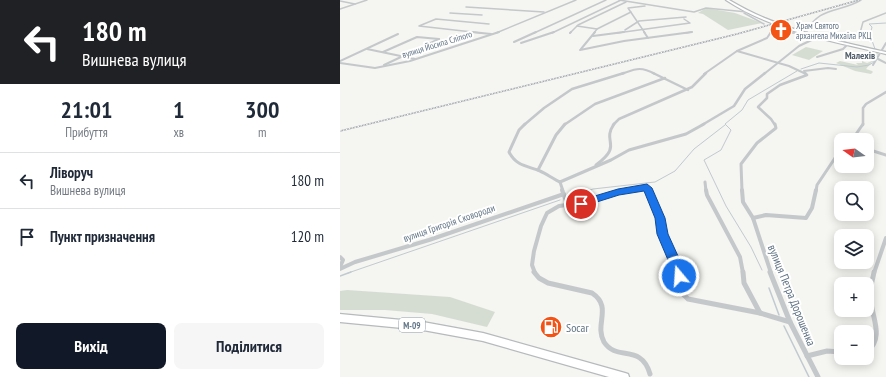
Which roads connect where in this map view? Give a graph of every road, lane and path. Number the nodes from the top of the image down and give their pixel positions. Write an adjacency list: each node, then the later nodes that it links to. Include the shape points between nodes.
1 (367, 0): 9 (street)
2 (576, 0): 13 (street, вулиця Йосипа Сліпого)
3 (606, 0): 34 (street)
4 (620, 0): 8 (street); 36 (street, via 544,36)
5 (727, 0): 16 (highway)
6 (861, 0): 29 (street, via 821,13 807,28)
7 (340, 1): 9 (street)
8 (627, 1): 10 (street); 22 (street)
9 (356, 4): 12 (street)
10 (650, 5): 14 (street, via 628,8); 16 (street, via 694,12 706,8)
11 (466, 7): 13 (street)
12 (340, 8)
13 (545, 12): 30 (street, вулиця Йосипа Сліпого)
14 (631, 12): 19 (street); 23 (street)
15 (450, 13): 18 (street)
16 (746, 13): 21 (street); 29 (highway)
17 (886, 13): 35 (street, via 863,22 859,34)
18 (482, 15)
19 (638, 22): 24 (street); 24 (street, via 685,18 690,23); 25 (street)
20 (489, 24): 30 (street, via 436,19 419,26)
21 (764, 24)
22 (577, 26): 23 (street); 27 (street)
23 (597, 29): 31 (street)
24 (643, 29): 25 (street); 33 (street)
25 (625, 31): 31 (street)
26 (692, 32): 33 (street)
27 (570, 33)
28 (398, 34): 39 (street)
29 (805, 34): 32 (highway)
30 (490, 35): 46 (street, вулиця Йосипа Сліпого)
31 (593, 36): 33 (street, via 580,50)
32 (818, 37): 35 (highway); 40 (street, via 774,28 767,38); 49 (street, via 799,46)
33 (648, 38)
34 (514, 42)
35 (841, 42): 38 (highway)
36 (521, 43)
37 (886, 43): 42 (street)
38 (848, 44): 42 (highway); 45 (street, via 843,49)
39 (367, 49): 41 (street); 48 (street)
40 (736, 51): 49 (street); 56 (street, via 701,76)
41 (383, 52): 44 (street); 44 (street, via 417,37 439,39)
42 (880, 52): 43 (highway); 47 (street)
43 (886, 53)
44 (403, 56): 46 (street); 52 (street)
45 (817, 57)
46 (416, 59): 52 (street, вулиця Йосипа Сліпого)
47 (878, 60): 50 (street); 51 (street)
48 (340, 62): 52 (street, вулиця Йосипа Сліпого)
49 (779, 63): 54 (street); 62 (street, via 745,89 734,106 701,126 686,134 629,150)
50 (886, 63)
51 (873, 66)
52 (379, 67)
53 (836, 69): 54 (street, via 830,67 814,72)
54 (803, 70): 68 (street, вулиця Петра Дорошенка, via 807,75 780,85 767,94 767,98 758,107 771,119 776,128 757,143 741,164 743,202)
55 (665, 78): 56 (street); 63 (street, via 604,99 573,119 559,131); 63 (street, via 639,68 572,89 544,108 519,130 509,152 512,160 520,166)
56 (688, 90): 62 (street, via 619,119 613,124 610,132 610,153)
57 (886, 92): 58 (street, via 863,108 863,125)
58 (857, 133)
59 (874, 151): 60 (street)
60 (886, 155)
61 (834, 160): 68 (street, via 817,185 812,208 806,218 791,219 773,214)
62 (592, 168): 64 (street)
63 (538, 170): 64 (street)
64 (560, 182): 66 (street)
65 (705, 182): 72 (street, via 706,195 740,257 744,283)
66 (564, 194): 67 (street); 71 (street, вулиця Григорія Сковороди)
67 (567, 204): 72 (street, via 581,204 618,192 647,188 660,218 662,234 677,267 681,292 688,299); 78 (street, via 553,208 547,213 532,264 533,271 544,282 598,296 603,305 601,334 604,342 613,350 642,359)
68 (753, 218): 74 (street, вулиця Петра Дорошенка, via 768,269)
69 (886, 238): 75 (street, via 874,272 870,294 877,338)
70 (340, 257): 71 (street, via 343,260)
71 (340, 268)
72 (760, 313): 74 (street)
73 (340, 318): 79 (highway, М-09, via 423,326 483,337)
74 (790, 322): 77 (street, вулиця Петра Дорошенка)
75 (874, 346)
76 (834, 352): 77 (street)
77 (807, 356): 80 (street, вулиця Петра Дорошенка)
78 (650, 374)
79 (624, 377)
80 (818, 377)

